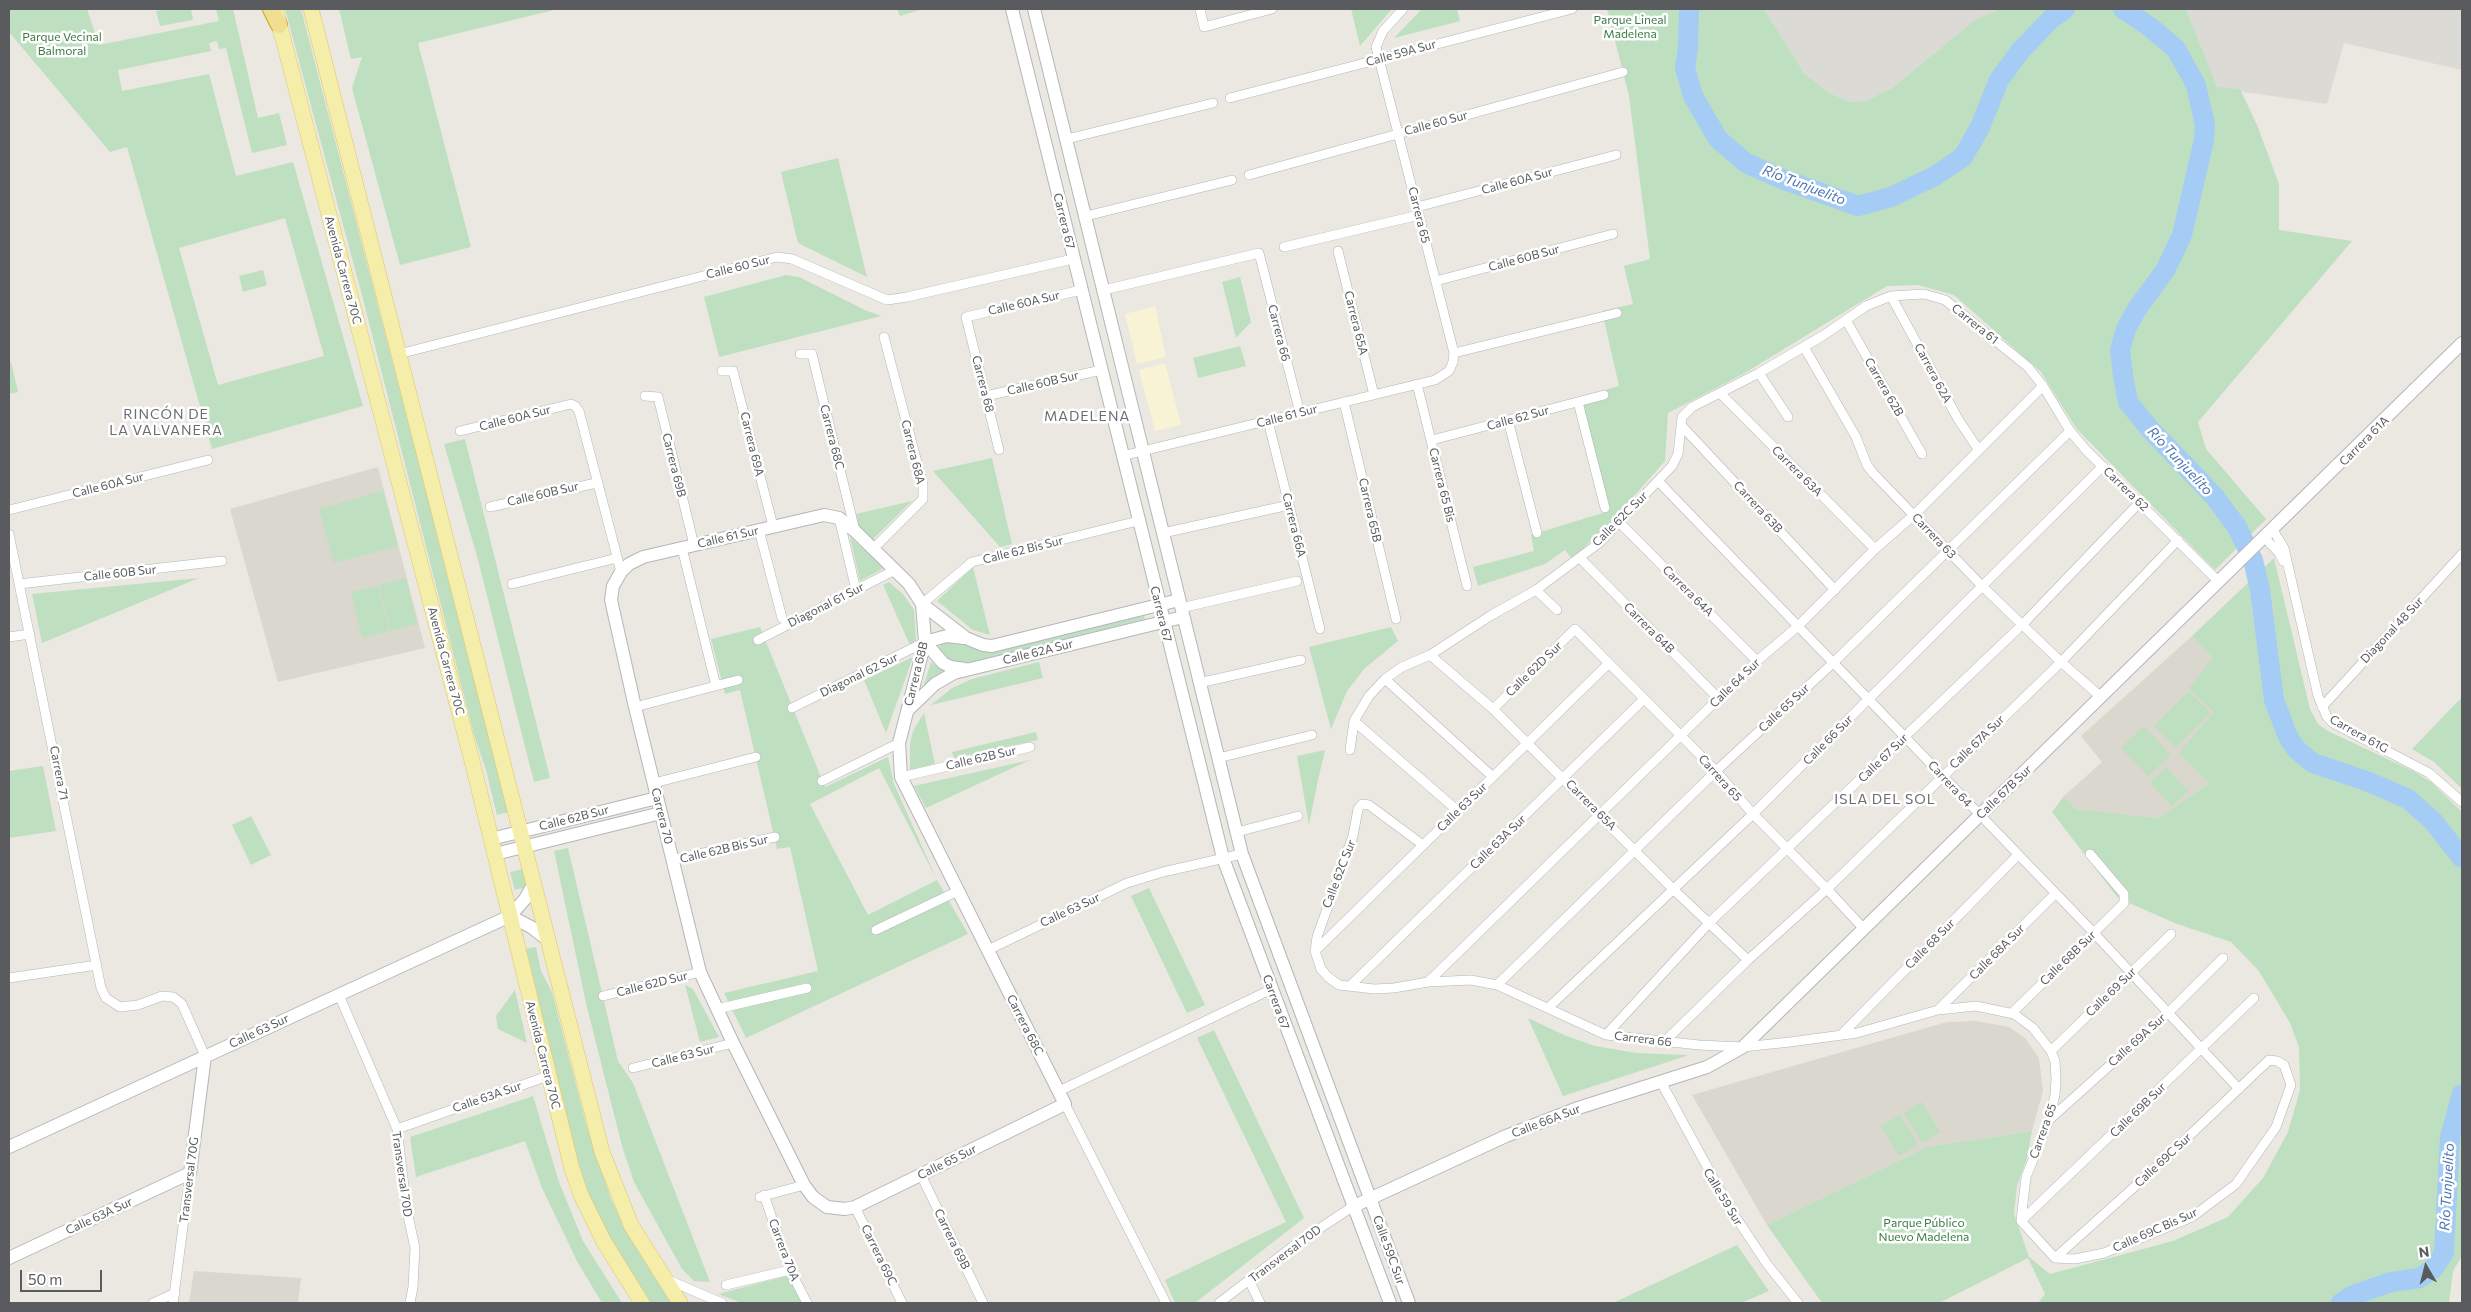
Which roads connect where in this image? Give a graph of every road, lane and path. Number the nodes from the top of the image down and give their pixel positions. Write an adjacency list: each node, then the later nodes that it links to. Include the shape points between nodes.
1 (273, 9): 9 (highway)
2 (310, 9): 36 (main road)
3 (1012, 9): 24 (street, Carrera 67)
4 (1034, 9): 15 (street, Carrera 67)
5 (1200, 9): 6 (street, via 1204,27)
6 (1272, 9)
7 (1403, 9): 10 (street, via 1378,39)
8 (1572, 9): 10 (street, Calle 59A Sur)
9 (279, 25): 168 (main road, Avenida Carrera 70C)
10 (1378, 59): 12 (street, Calle 59A Sur); 14 (street, Carrera 65)
11 (1623, 72): 14 (street, Calle 60 Sur)
12 (1230, 98)
13 (1213, 102): 15 (street)
14 (1398, 134): 17 (street, Calle 60 Sur); 19 (street, Carrera 65)
15 (1067, 139): 20 (street, Carrera 67)
16 (1616, 155): 19 (street, Calle 60A Sur)
17 (1249, 175)
18 (1232, 180): 20 (street)
19 (1418, 211): 22 (street, Calle 60A Sur); 25 (street, Carrera 65)
20 (1086, 216): 26 (street, Carrera 67)
21 (1613, 234): 25 (street, Calle 60B Sur)
22 (1284, 247)
23 (1338, 251): 45 (street, Carrera 65A)
24 (1073, 259): 27 (street, Carrera 67); 36 (street, Calle 60 Sur, via 908,298 886,300 792,259 777,257)
25 (1436, 281): 35 (street, Carrera 65)
26 (1102, 284): 27 (street); 51 (street, Carrera 66, via 1259,253); 61 (street, Carrera 67)
27 (1080, 287): 30 (street, Calle 60A Sur); 38 (street, Carrera 67)
28 (1891, 296): 31 (street, Calle 62C Sur, via 1866,306); 43 (street, Carrera 61, via 1924,294 1945,300 2028,367); 59 (street, Carrera 62A, via 1958,419)
29 (1617, 313): 35 (street)
30 (966, 317): 48 (street, Carrera 68)
31 (1846, 320): 34 (street, Calle 62C Sur); 62 (street, Carrera 62B)
32 (884, 337): 86 (street, Carrera 68A, via 923,499)
33 (2462, 343): 83 (street, Carrera 61A)
34 (1804, 347): 41 (street, Calle 62C Sur); 73 (street, Carrera 63, via 1856,437 1867,465)
35 (1454, 353): 40 (street, Carrera 65)
36 (399, 354): 165 (main road)
37 (800, 354): 79 (street, Carrera 68C, via 812,354)
38 (1101, 370): 48 (street, Calle 60B Sur); 63 (street, Carrera 67)
39 (722, 371): 77 (street, Carrera 69A, via 733,371)
40 (1449, 371): 42 (street, Calle 61 Sur, via 1435,380)
41 (1759, 373): 44 (street, Calle 62C Sur); 52 (street)
42 (1417, 384): 45 (street, Calle 61 Sur); 58 (street, Carrera 65 Bis)
43 (2043, 386): 56 (street, Carrera 62); 59 (street, Calle 64 Sur)
44 (1720, 393): 55 (street, Calle 62C Sur, via 1692,407 1682,417); 87 (street, Carrera 63A)
45 (1374, 395): 49 (street, Calle 61 Sur)
46 (1604, 395): 50 (street, Calle 62 Sur)
47 (644, 396): 85 (street, Carrera 69B, via 658,397)
48 (986, 396): 60 (street, Carrera 68)
49 (1344, 402): 51 (street, Calle 61 Sur); 109 (street, Carrera 65B)
50 (1578, 402): 53 (street, Calle 62 Sur); 71 (street)
51 (1300, 413): 54 (street, Calle 61 Sur)
52 (1788, 417)
53 (1508, 420): 58 (street, Calle 62 Sur); 82 (street)
54 (1268, 421): 61 (street, Calle 61 Sur); 69 (street, Carrera 66A)
55 (1681, 425): 66 (street, Calle 62C Sur, via 1678,454); 103 (street, Carrera 63B)
56 (2070, 430): 65 (street, Carrera 62); 88 (street, Calle 65 Sur)
57 (460, 431): 67 (street, Calle 60A Sur, via 571,404 579,411)
58 (1432, 440): 99 (street, Carrera 65 Bis)
59 (1978, 449): 73 (street, Calle 64 Sur)
60 (999, 450)
61 (1143, 451): 63 (street, Calle 61 Sur); 80 (street, Carrera 67)
62 (1922, 454)
63 (1122, 456): 75 (street, Carrera 67)
64 (208, 460): 72 (street, Calle 60A Sur)
65 (2103, 466): 68 (street, Carrera 62); 100 (street, Calle 66 Sur)
66 (1658, 481): 76 (street, Calle 62C Sur); 112 (street, Carrera 64)
67 (596, 484): 70 (street, Calle 60B Sur); 90 (street)
68 (2140, 502): 84 (street, Carrera 62); 111 (street, Calle 67 Sur)
69 (1289, 505): 80 (street); 113 (street, Carrera 66A)
70 (490, 507)
71 (1604, 508)
72 (9, 510)
73 (1914, 514): 87 (street, Calle 64 Sur); 88 (street, Carrera 63)
74 (839, 518): 77 (street, Calle 61 Sur, via 824,514); 79 (street); 101 (street)
75 (1138, 521): 104 (street, Calle 62 Bis Sur, via 972,562); 105 (street, Carrera 67)
76 (1619, 522): 91 (street, Calle 62C Sur); 122 (street, Carrera 64A)
77 (773, 526): 78 (street, Calle 61 Sur)
78 (760, 530): 85 (street, Calle 61 Sur); 108 (street)
79 (855, 531): 86 (street)
80 (1163, 533): 106 (street, Carrera 67)
81 (9, 534): 97 (street, Carrera 71)
82 (1537, 534)
83 (2269, 534): 96 (street, Calle 67B Sur); 136 (street, Carrera 61G, via 2281,541)
84 (2178, 540): 96 (street, Carrera 62); 123 (street, Calle 67A Sur)
85 (688, 547): 94 (street, Calle 61 Sur, via 643,557); 130 (street, Carrera 69B)
86 (873, 549): 93 (street)
87 (1875, 549): 103 (street, Calle 64 Sur)
88 (1948, 551): 100 (street, Carrera 63); 125 (street, Calle 65 Sur)
89 (2462, 554): 136 (street, Diagonal 48 Sur)
90 (617, 558): 94 (street); 98 (street)
91 (1580, 558): 102 (street, Calle 62C Sur); 133 (street, Carrera 64B)
92 (222, 561): 97 (street, Calle 60B Sur)
93 (895, 570): 101 (street, Diagonal 61 Sur); 104 (street)
94 (621, 572): 135 (street, Carrera 70, via 613,586 611,600)
95 (1297, 581): 106 (street, Calle 62A Sur)
96 (2219, 582): 131 (street, Calle 67B Sur)
97 (19, 584): 115 (street, Carrera 71)
98 (512, 584)
99 (1467, 586)
100 (1982, 586): 111 (street, Carrera 63); 134 (street, Calle 66 Sur)
101 (856, 590): 118 (street, Diagonal 61 Sur)
102 (1536, 590): 107 (street); 120 (street, Calle 62C Sur)
103 (1835, 590): 112 (street, Calle 64 Sur)
104 (922, 604): 117 (street, Calle 62A Sur); 119 (street, Carrera 68B)
105 (1159, 605): 106 (street, Calle 62A Sur); 110 (street, Carrera 67); 117 (street, Calle 62A Sur, via 1001,645 983,645)
106 (1181, 608): 110 (street, Calle 62A Sur); 129 (street, Carrera 67)
107 (1557, 610)
108 (782, 618)
109 (1396, 619)
110 (1163, 622): 126 (street, Calle 62A Sur); 177 (street, Carrera 67)
111 (2023, 624): 123 (street, Carrera 63); 143 (street, Calle 67 Sur)
112 (1797, 627): 122 (street, Calle 64 Sur); 125 (street, Carrera 64)
113 (1320, 629)
114 (1575, 629): 124 (street, Carrera 65); 138 (street, Calle 62D Sur)
115 (30, 634): 116 (street); 195 (street, Carrera 71)
116 (9, 637)
117 (966, 638): 119 (street, Diagonal 62 Sur, via 947,636)
118 (758, 640)
119 (925, 642): 126 (street, via 943,663); 137 (street, Diagonal 62 Sur); 139 (street, Carrera 68B)
120 (1430, 655): 127 (street, Calle 62C Sur, via 1402,667); 138 (street, Carrera 65A)
121 (1301, 660): 129 (street)
122 (1757, 661): 133 (street, Calle 64 Sur)
123 (2061, 662): 131 (street, Carrera 63); 152 (street, Calle 67A Sur)
124 (1609, 663): 132 (street, Carrera 65); 145 (street, Calle 63 Sur)
125 (1833, 663): 134 (street, Carrera 64); 150 (street, Calle 65 Sur)
126 (968, 669): 139 (street, Calle 62A Sur, via 935,684)
127 (1385, 679): 140 (street, Calle 62C Sur, via 1369,696); 151 (street)
128 (738, 680): 130 (street)
129 (1200, 683): 149 (street, Carrera 67)
130 (716, 686): 135 (street)
131 (2102, 697): 164 (street, Calle 67B Sur)
132 (1644, 698): 142 (street, Carrera 65); 154 (street, Calle 63A Sur)
133 (1718, 698): 142 (street, Calle 64 Sur)
134 (1868, 701): 143 (street, Carrera 64); 162 (street, Calle 66 Sur)
135 (635, 707): 156 (street, Carrera 70)
136 (2322, 707): 158 (street, Carrera 61G, via 2326,717 2429,773)
137 (792, 708)
138 (1493, 709): 145 (street, Carrera 65A)
139 (907, 712): 144 (street, Carrera 68B)
140 (1354, 721): 147 (street, Calle 62C Sur); 159 (street)
141 (1312, 735): 149 (street)
142 (1680, 735): 150 (street, Carrera 65); 161 (street, Calle 64 Sur)
143 (1906, 737): 152 (street, Carrera 64); 172 (street, Calle 67 Sur)
144 (899, 743): 153 (street, Carrera 68C); 155 (street)
145 (1528, 743): 151 (street, Calle 63 Sur); 154 (street, Carrera 65A)
146 (1030, 747): 153 (street, Calle 62B Sur)
147 (1350, 750)
148 (756, 757): 156 (street)
149 (1218, 758): 166 (street, Carrera 67)
150 (1716, 771): 162 (street, Carrera 65); 171 (street, Calle 65 Sur)
151 (1494, 776): 159 (street, Calle 63 Sur)
152 (1942, 776): 164 (street, Carrera 64); 180 (street, Calle 67A Sur)
153 (902, 777): 182 (street, Carrera 68C)
154 (1563, 778): 161 (street, Carrera 65A); 200 (street, Calle 63A Sur)
155 (822, 782)
156 (654, 783): 157 (street, Carrera 70)
157 (657, 798): 160 (street, Carrera 70); 165 (street, Calle 62B Sur)
158 (2462, 802)
159 (1458, 811): 169 (street, Calle 63 Sur)
160 (661, 813): 170 (street, Calle 62B Sur); 178 (street, Carrera 70)
161 (1600, 814): 171 (street, Carrera 65A); 199 (street, Calle 64 Sur)
162 (1753, 814): 172 (street, Carrera 65); 181 (street, Calle 66 Sur)
163 (1298, 816): 166 (street)
164 (1980, 816): 176 (street, Carrera 64); 186 (street, Calle 67B Sur)
165 (522, 831): 168 (street, Calle 62B Sur); 170 (main road)
166 (1236, 832): 174 (street, Carrera 67)
167 (775, 837): 178 (street, Calle 62B Bis Sur)
168 (491, 839): 173 (main road, Avenida Carrera 70C)
169 (1423, 845): 192 (street, Calle 63 Sur); 192 (street, Calle 62C Sur, via 1369,805 1362,804 1324,914)
170 (525, 846): 173 (street, Calle 62B Sur); 179 (main road)
171 (1636, 850): 181 (street, Carrera 65A); 201 (street, Calle 65 Sur)
172 (1788, 850): 180 (street, Carrera 65); 185 (street, Calle 67 Sur)
173 (495, 854): 184 (main road, Avenida Carrera 70C)
174 (1242, 854): 177 (street, Calle 63 Sur); 233 (street, Carrera 67)
175 (2090, 854): 188 (street, Calle 68B Sur, via 2124,894 2124,903)
176 (2018, 855): 183 (street, Carrera 64); 212 (street, Calle 68 Sur)
177 (1223, 858): 191 (street, Calle 63 Sur, via 1134,880); 203 (street, Carrera 67)
178 (672, 860): 196 (street, Carrera 70)
179 (534, 883): 184 (street, Calle 63 Sur); 190 (main road)
180 (1827, 889): 186 (street, Carrera 65); 194 (street, Calle 67A Sur)
181 (1674, 890): 185 (street, Carrera 65A); 207 (street, Calle 66 Sur)
182 (958, 891): 187 (street); 191 (street, Carrera 68C)
183 (2056, 894): 188 (street, Carrera 64); 209 (street, Calle 68A Sur)
184 (510, 916): 190 (street); 204 (street, Calle 63 Sur); 222 (main road, Avenida Carrera 70C)
185 (1710, 922): 194 (street, Carrera 65A); 213 (street, Calle 67 Sur)
186 (1863, 928): 216 (street, Calle 67B Sur)
187 (876, 930)
188 (2094, 933): 197 (street, Carrera 64); 210 (street, Calle 68B Sur)
189 (2171, 934): 197 (street, Calle 69 Sur)
190 (548, 940): 241 (main road, via 602,1152 631,1224)
191 (988, 950): 225 (street, Carrera 68C)
192 (1315, 951): 200 (street, Carrera 66, via 1321,969 1328,977 1339,984)
193 (2223, 958): 211 (street, Calle 69A Sur)
194 (1748, 960): 214 (street, Calle 67A Sur)
195 (96, 965): 198 (street); 219 (street, Carrera 71, via 103,994 116,1005 127,1007 162,996 173,997 182,1004)
196 (700, 972): 205 (street, Calle 62D Sur); 208 (street, Carrera 70)
197 (2130, 973): 211 (street, Carrera 64); 218 (street, Calle 69 Sur)
198 (9, 978)
199 (1428, 982): 200 (street, Carrera 66, via 1381,988); 201 (street, Carrera 66, via 1470,980)
200 (1351, 985)
201 (1497, 985): 207 (street, Carrera 66)
202 (807, 988): 208 (street)
203 (1272, 989): 225 (street); 236 (street, Carrera 67)
204 (339, 994): 219 (street, Calle 63 Sur); 228 (street, Transversal 70D)
205 (603, 996)
206 (2254, 998): 217 (street, Calle 69B Sur)
207 (1548, 1008): 213 (street, Carrera 66)
208 (717, 1009): 215 (street, Carrera 70)
209 (1938, 1010): 210 (street, Carrera 65, via 1976,1006); 212 (street, Carrera 66, via 1890,1025)
210 (2012, 1013): 218 (street, Carrera 65, via 2033,1028)
211 (2168, 1013): 217 (street, Carrera 64); 227 (street, Calle 69A Sur)
212 (1842, 1034): 216 (street, Carrera 66)
213 (1606, 1035): 214 (street, Carrera 66)
214 (1664, 1042): 216 (street, Carrera 66)
215 (732, 1043): 221 (street, Calle 63 Sur); 232 (street, Carrera 70)
216 (1743, 1047): 223 (street, Calle 66A Sur, via 1716,1063)
217 (2201, 1050): 224 (street, Carrera 64); 237 (street, Calle 69B Sur)
218 (2050, 1051): 227 (street, Carrera 65, via 2055,1061 2056,1079)
219 (205, 1056): 229 (street, Calle 63 Sur); 230 (street, Transversal 70G)
220 (2269, 1060): 224 (street, Calle 69C Sur); 239 (street, Calle 69C Bis Sur, via 2277,1061 2287,1070 2290,1092 2276,1127 2236,1184 2183,1221 2104,1253 2075,1259)
221 (633, 1068)
222 (548, 1076): 228 (street, Calle 63A Sur); 248 (main road, Avenida Carrera 70C, via 581,1195 604,1242)
223 (1661, 1082): 233 (street, Calle 66A Sur, via 1515,1132); 259 (street, Calle 59 Sur, via 1729,1207)
224 (2239, 1089): 239 (street, Calle 69C Sur)
225 (1059, 1091): 226 (street, Carrera 68C)
226 (1065, 1104): 231 (street, Calle 65 Sur); 254 (street, Carrera 68C)
227 (2049, 1120): 237 (street, Carrera 65, via 2026,1177)
228 (397, 1129): 247 (street, Transversal 70D, via 415,1248)
229 (9, 1147)
230 (190, 1173): 238 (street, Calle 63A Sur); 244 (street, Transversal 70G)
231 (920, 1175): 235 (street, Calle 65 Sur); 253 (street, Carrera 69B)
232 (804, 1186): 234 (street, Carrera 70); 240 (street, Carrera 70A, via 762,1196)
233 (1370, 1198): 236 (street, Calle 66A Sur); 258 (street, Calle 59C Sur)
234 (827, 1207): 235 (street, Calle 65 Sur)
235 (855, 1207): 252 (street, Carrera 69C)
236 (1352, 1207): 242 (street, Transversal 70D); 257 (street, Calle 59C Sur)
237 (2022, 1221): 239 (street)
238 (9, 1258)
239 (2055, 1258)
240 (790, 1270): 243 (street); 251 (street, Carrera 70A)
241 (663, 1278): 249 (main road); 250 (street)
242 (1249, 1280): 255 (street, Transversal 70D); 256 (street)
243 (726, 1285)
244 (175, 1293): 245 (street); 246 (street, Transversal 70G)
245 (153, 1303)
246 (173, 1303)
247 (410, 1303)
248 (642, 1303)
249 (680, 1303)
250 (722, 1303)
251 (807, 1303)
252 (902, 1303)
253 (983, 1303)
254 (1166, 1303)
255 (1219, 1303)
256 (1260, 1303)
257 (1390, 1303)
258 (1409, 1303)
259 (1798, 1303)

